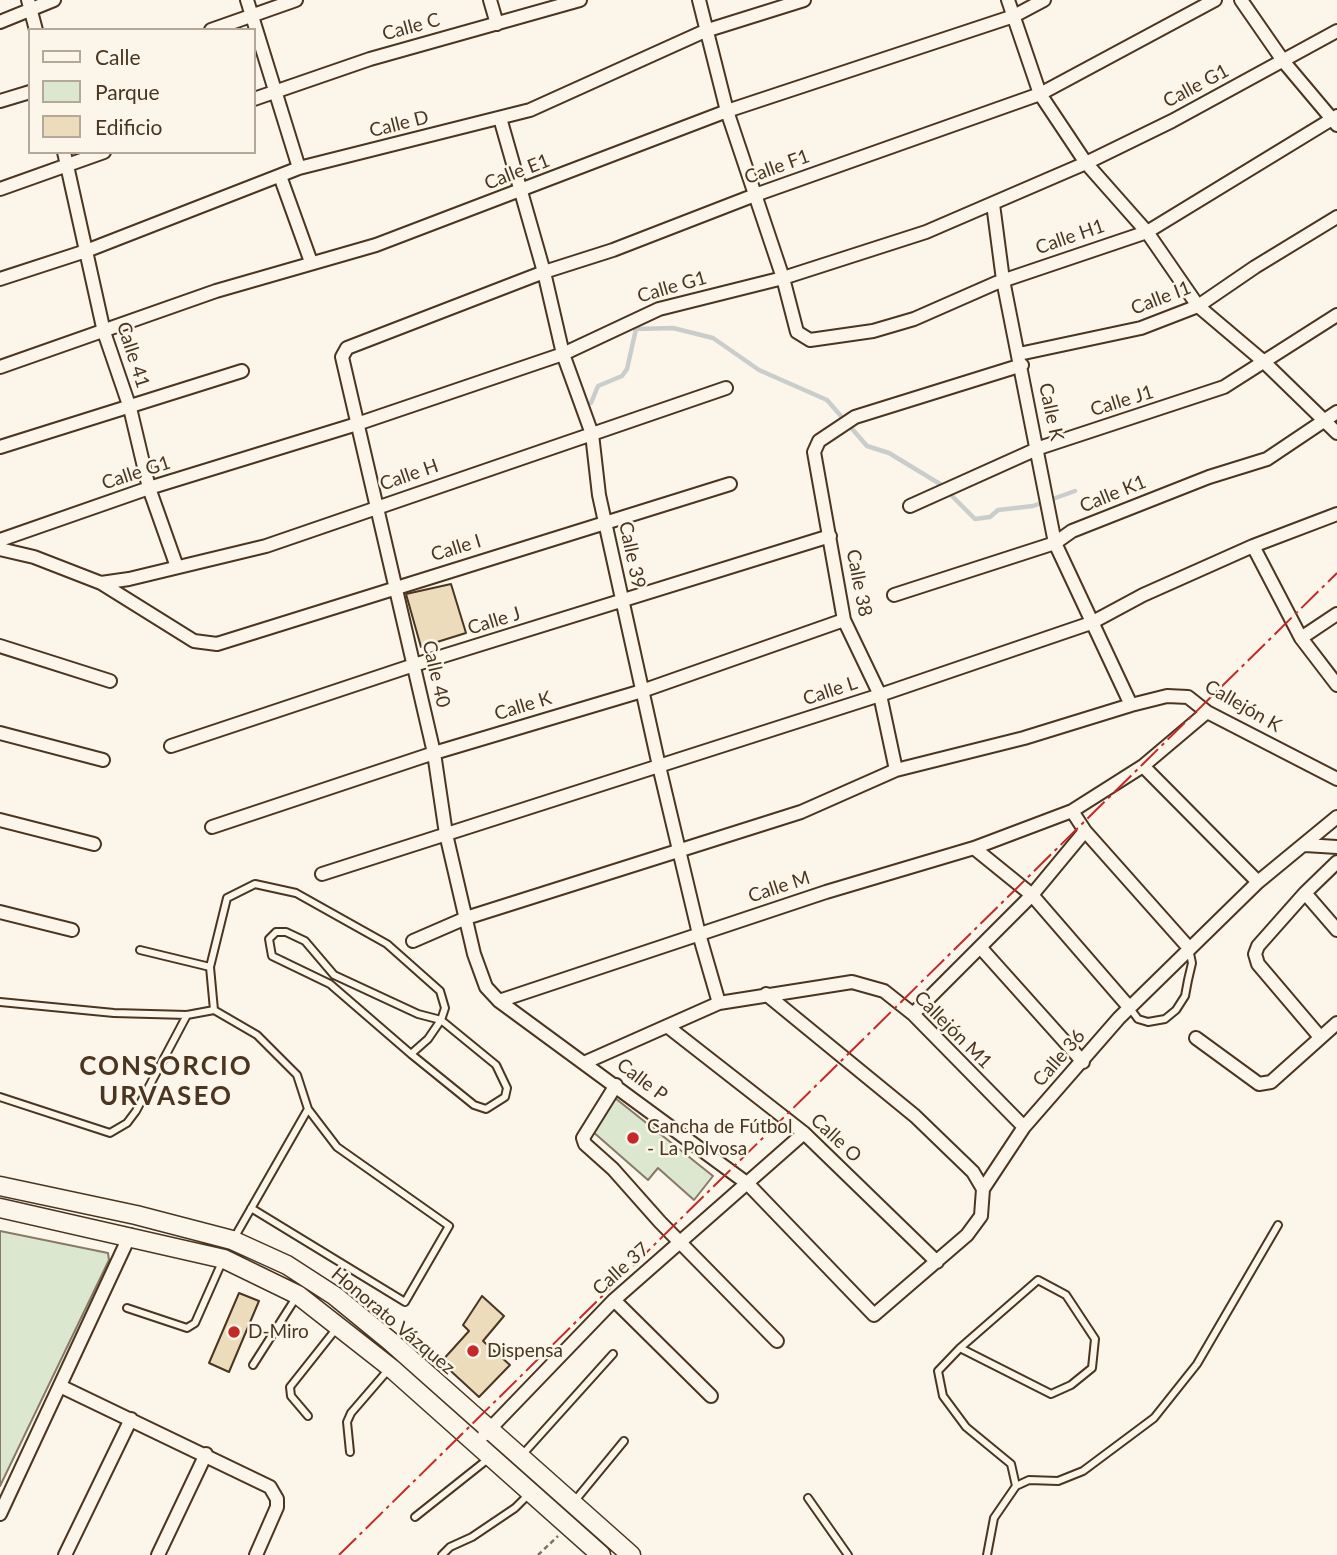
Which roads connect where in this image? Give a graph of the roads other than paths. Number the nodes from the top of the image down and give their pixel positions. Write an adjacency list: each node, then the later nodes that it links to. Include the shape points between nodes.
1 (54, 0): 12 (street)
2 (247, 0): 13 (street)
3 (296, 0): 13 (street)
4 (490, 0): 16 (street)
5 (580, 0): 16 (street, Calle C)
6 (699, 0): 20 (street)
7 (804, 0): 20 (street, Calle D)
8 (1008, 0): 14 (street)
9 (1044, 0): 14 (street, Calle E1)
10 (1215, 0): 26 (street, Calle F1)
11 (1241, 0): 23 (street)
12 (30, 5): 15 (street); 17 (street)
13 (251, 16): 18 (street); 19 (street)
14 (1014, 16): 26 (street); 29 (street, Calle E1)
15 (0, 22)
16 (497, 23): 24 (street, Calle C)
17 (36, 28)
18 (217, 28)
19 (255, 28)
20 (705, 31): 29 (street); 30 (street, Calle D, via 530,110)
21 (1337, 31): 23 (street, Calle G1)
22 (256, 32): 24 (street)
23 (1284, 62): 31 (street); 34 (street, Calle G1)
24 (275, 91): 27 (street, Calle C); 35 (street)
25 (28, 93): 28 (street)
26 (1040, 94): 34 (street); 39 (street, Calle F1)
27 (256, 98)
28 (0, 101)
29 (727, 111): 38 (street, Calle E1); 39 (street)
30 (500, 118): 35 (street, Calle D); 38 (street, Calle 39)
31 (1335, 120): 42 (street, Calle H1)
32 (93, 154): 33 (street)
33 (65, 159): 37 (street); 43 (street, Calle 41)
34 (1086, 163): 40 (street, Calle G1); 42 (street)
35 (299, 168): 36 (street, Calle D)
36 (280, 176): 43 (street, Calle D); 44 (street)
37 (0, 189)
38 (522, 191): 44 (street, Calle E1, via 376,245); 45 (street, Calle 39)
39 (755, 195): 45 (street, Calle F1); 46 (street)
40 (993, 204): 46 (street, Calle G1, via 926,232); 48 (street, Calle K)
41 (1337, 217): 49 (street, Calle I1)
42 (1147, 232): 48 (street, Calle H1); 49 (street)
43 (86, 250): 47 (street, Calle D); 51 (street, Calle 41)
44 (311, 262): 51 (street, Calle E1)
45 (544, 272): 52 (street, Calle F1); 53 (street, Calle 39)
46 (783, 278): 48 (street, Calle H1, via 797,332 817,340 914,319); 53 (street, Calle G1, via 659,309)
47 (0, 279)
48 (1003, 281): 54 (street, Calle K)
49 (1198, 306): 54 (street, Calle I1, via 1141,328); 55 (street)
50 (1337, 315): 55 (street, Calle J1)
51 (104, 332): 56 (street, Calle E1); 59 (street, Calle 41)
52 (343, 351): 63 (street, Calle 40)
53 (563, 354): 63 (street, Calle G1); 65 (street, Calle 39)
54 (1020, 360): 61 (street, Calle I1); 67 (street, Calle K)
55 (1263, 361): 62 (street); 67 (street, Calle J1, via 1224,387)
56 (0, 367)
57 (242, 371): 59 (street)
58 (726, 388): 65 (street, Calle H)
59 (130, 408): 66 (street); 69 (street, Calle 41)
60 (1337, 412): 62 (street, Calle K1)
61 (855, 417): 74 (street, Calle 38, via 819,441 814,452)
62 (1324, 420): 64 (street); 76 (street, Calle K1, via 1267,459 1072,531)
63 (357, 424): 69 (street, Calle G1); 70 (street, Calle 40)
64 (1337, 433)
65 (592, 434): 70 (street, Calle H); 73 (street, Calle 39)
66 (0, 447)
67 (1039, 448): 71 (street, Calle J1); 76 (street, Calle K)
68 (730, 484): 73 (street, Calle I)
69 (149, 488): 75 (street, Calle G1); 79 (street, Calle 41)
70 (376, 506): 79 (street, Calle H, via 266,546); 81 (street, Calle 40)
71 (910, 506)
72 (1337, 514): 77 (street, Calle L)
73 (606, 522): 81 (street, Calle I); 83 (street, Calle 39)
74 (830, 536): 83 (street, Calle J); 85 (street, Calle 38)
75 (0, 540)
76 (1055, 543): 82 (street, Calle K1); 86 (street, Calle K)
77 (1253, 546): 86 (street, Calle L); 87 (street)
78 (0, 549): 80 (street)
79 (177, 567): 80 (street, Calle H)
80 (101, 583): 81 (street, Calle I, via 194,641 217,644)
81 (395, 587): 89 (street, Calle 40)
82 (894, 595)
83 (623, 602): 89 (street, Calle J); 92 (street, Calle 39)
84 (1337, 614): 87 (street)
85 (844, 620): 92 (street, Calle K); 93 (street, Calle 38)
86 (1091, 623): 93 (street, Calle L); 94 (street)
87 (1301, 638): 91 (street)
88 (0, 646): 90 (street)
89 (414, 665): 97 (street, Calle J); 98 (street, Calle 40)
90 (110, 681)
91 (1337, 685)
92 (642, 691): 98 (street, Calle K); 100 (street, Calle 39)
93 (880, 695): 100 (street, Calle L); 102 (street, Calle 38)
94 (1131, 705): 95 (street, Callejón K, via 1167,696 1188,697); 102 (street, Callejón K)
95 (1208, 712): 101 (street, Calle M); 103 (street, Callejón K)
96 (0, 733): 99 (street)
97 (171, 746)
98 (435, 753): 107 (street, Calle K); 109 (street, Calle 40)
99 (103, 760)
100 (659, 766): 109 (street, Calle L); 114 (street, Calle 39)
101 (1143, 766): 104 (street, Calle M); 117 (street)
102 (897, 770): 114 (street, Callejón K, via 801,812)
103 (1337, 779)
104 (1072, 811): 108 (street); 113 (street, Calle M)
105 (1337, 817): 111 (street, Calle 36)
106 (0, 820): 110 (street)
107 (212, 827)
108 (1086, 831): 119 (street); 127 (street)
109 (446, 834): 116 (street, Calle L); 121 (street, Calle 40)
110 (94, 844)
111 (1305, 845): 112 (street); 117 (street, Calle 36)
112 (1337, 846)
113 (974, 848): 119 (street); 124 (street, Calle M)
114 (681, 850): 121 (street, Callejón K); 124 (street, Calle 39)
115 (1337, 862): 118 (street)
116 (322, 874)
117 (1258, 882): 127 (street, Calle 36)
118 (1305, 892): 123 (street); 141 (street, via 1255,954 1258,964)
119 (1031, 895): 126 (street); 134 (street)
120 (0, 912): 122 (street)
121 (466, 918): 125 (street, Callejón K); 131 (street, Calle 40, via 486,987)
122 (72, 930)
123 (1337, 930)
124 (699, 934): 131 (street, Calle M); 133 (street, Calle 39)
125 (412, 941)
126 (980, 947): 137 (street); 145 (street)
127 (1189, 948): 134 (street, Calle 36); 134 (lane, via 1192,963 1185,996 1176,1010 1165,1019 1148,1022 1138,1019)
128 (140, 950): 129 (lane)
129 (210, 967): 135 (lane); 138 (lane, via 227,898 255,884 296,893 387,944 440,991 445,1009)
130 (766, 994): 133 (street, Callejón M1); 137 (street, Callejón M1, via 852,982 884,991); 153 (street, via 915,1116 973,1172)
131 (499, 1001): 144 (street, Calle P)
132 (0, 1002): 136 (lane, via 114,1013)
133 (719, 1003): 140 (street, Callejón M1)
134 (1129, 1007): 145 (street, Calle 36)
135 (214, 1010): 136 (lane); 148 (lane, via 257,1035 297,1074)
136 (187, 1014): 147 (lane, via 136,1111 110,1133)
137 (914, 1014): 149 (street, Callejón M1)
138 (441, 1020): 143 (lane); 143 (lane, via 496,1065 507,1088 505,1097 486,1108 474,1105); 143 (lane, via 334,975 305,941 286,932 276,932 269,939 272,956 330,984)
139 (1337, 1023): 141 (street)
140 (667, 1026): 144 (street, Callejón M1); 150 (street, Calle O)
141 (1320, 1037): 142 (street, via 1271,1082 1259,1084)
142 (1196, 1038)
143 (411, 1055)
144 (586, 1062): 146 (street, Calle P)
145 (1083, 1062): 149 (street, Calle 36)
146 (616, 1085): 151 (street, Calle P); 159 (street, via 583,1138 585,1144)
147 (0, 1097)
148 (308, 1109): 155 (lane); 155 (lane, via 337,1147 449,1226 405,1302)
149 (1024, 1127): 153 (street, Calle 36)
150 (804, 1133): 151 (street, Calle 37); 161 (street, Calle O)
151 (748, 1184): 159 (street, Calle 37); 165 (street, Calle P)
152 (0, 1186): 158 (street, Honorato Vázquez)
153 (983, 1189): 161 (street, Calle 36, via 981,1216)
154 (0, 1208): 157 (street, Honorato Vázquez)
155 (251, 1208): 158 (lane)
156 (1278, 1225): 183 (lane, via 1197,1364 1154,1418 1083,1471 1058,1481 1028,1480)
157 (130, 1235): 160 (street, Honorato Vázquez); 172 (street)
158 (232, 1240): 160 (lane); 176 (street, Honorato Vázquez, via 287,1265 335,1296)
159 (681, 1242): 163 (street, Calle 37); 167 (street)
160 (223, 1259): 162 (street, Honorato Vázquez); 164 (lane, via 195,1323 187,1328)
161 (937, 1262): 165 (street, Calle 36)
162 (298, 1295): 166 (street, Honorato Vázquez); 170 (lane)
163 (614, 1300): 173 (street); 176 (street, Calle 37)
164 (127, 1308)
165 (874, 1315)
166 (340, 1325): 171 (street, Honorato Vázquez); 174 (lane, via 290,1387 291,1396)
167 (777, 1341)
168 (960, 1348): 168 (lane, via 1038,1280 1066,1295 1095,1339 1091,1368 1051,1394); 183 (lane, via 938,1371 943,1396 966,1427 1011,1464)
169 (613, 1354): 182 (lane)
170 (253, 1365)
171 (391, 1368): 178 (street, Honorato Vázquez); 179 (lane, via 351,1413 347,1422)
172 (60, 1386): 175 (street); 187 (street)
173 (711, 1396)
174 (308, 1416)
175 (131, 1419): 180 (street); 189 (street)
176 (488, 1431): 178 (street, Calle 37); 182 (street, Honorato Vázquez)
177 (624, 1441): 186 (lane)
178 (474, 1444): 181 (street, Honorato Vázquez)
179 (350, 1452)
180 (206, 1454): 190 (street); 191 (street, via 270,1487 277,1499)
181 (489, 1458): 184 (street, Honorato Vázquez); 188 (lane)
182 (519, 1459): 186 (street, Honorato Vázquez)
183 (1016, 1486): 196 (lane, via 994,1518)
184 (530, 1493): 192 (lane, via 515,1508); 193 (street, Honorato Vázquez)
185 (808, 1498): 195 (lane)
186 (572, 1504): 194 (street, Honorato Vázquez)
187 (0, 1514)
188 (415, 1517)
189 (65, 1555)
190 (158, 1555)
191 (257, 1555)
192 (442, 1555)
193 (601, 1555)
194 (631, 1555)
195 (848, 1555)
196 (987, 1555)

